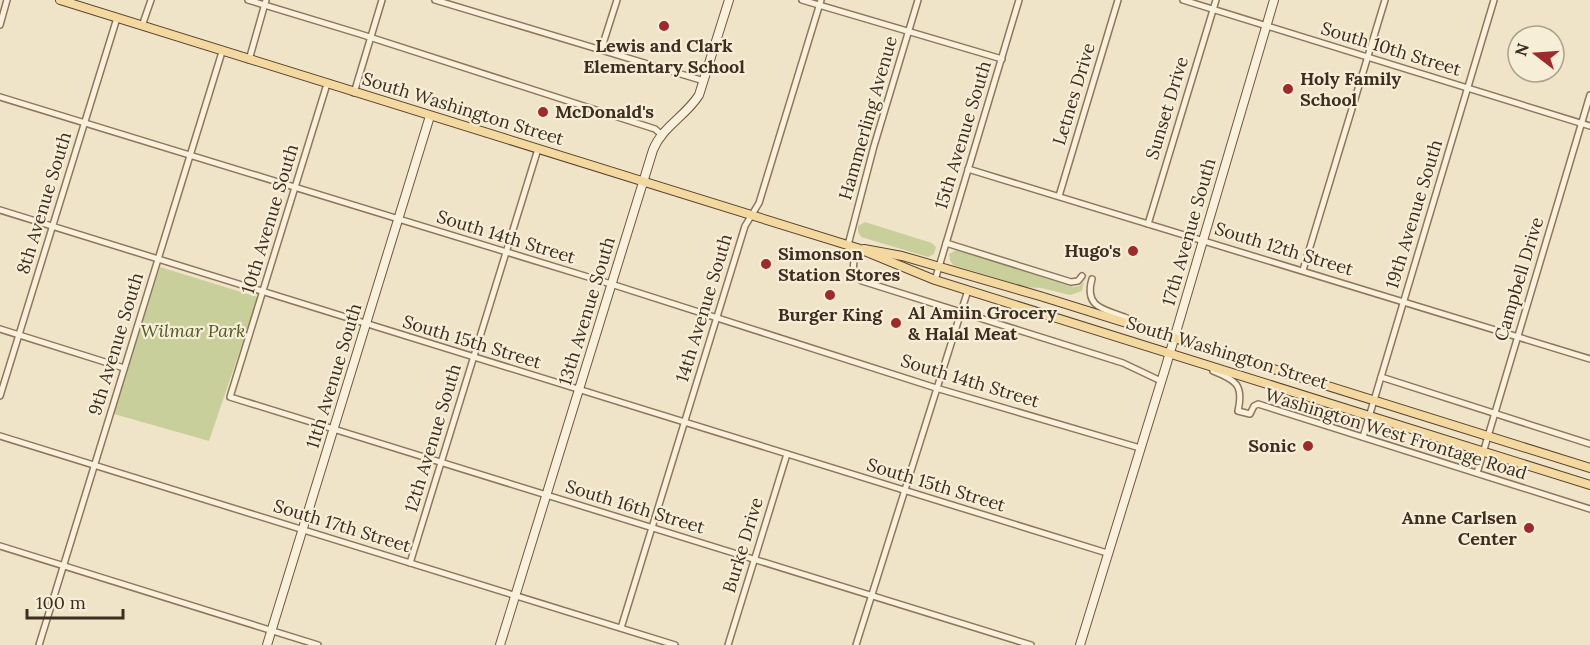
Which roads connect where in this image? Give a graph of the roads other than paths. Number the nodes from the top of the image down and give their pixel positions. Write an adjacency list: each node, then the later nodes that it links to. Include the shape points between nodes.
1 (7, 0): 22 (street)
2 (60, 0): 21 (main road, South Washington Street)
3 (151, 0): 23 (street)
4 (248, 0): 19 (street)
5 (382, 0): 26 (street)
6 (435, 0): 27 (street)
7 (617, 0): 27 (street)
8 (729, 0): 32 (street, 13th Avenue South)
9 (802, 0): 18 (street)
10 (918, 0): 25 (street, Hammerling Avenue)
11 (1019, 0): 30 (street, 15th Avenue South)
12 (1118, 0): 48 (street, Letnes Drive)
13 (1183, 0): 20 (street, South 10th Street)
14 (1216, 0): 20 (street, Sunset Drive)
15 (1274, 0): 24 (street, 17th Avenue South)
16 (1385, 0): 29 (street)
17 (1494, 0): 34 (street, 19th Avenue South)
18 (820, 2): 25 (street); 50 (street, 14th Avenue South, via 759,203)
19 (265, 3): 26 (street); 31 (street)
20 (1213, 9): 24 (street, South 10th Street); 52 (street, Sunset Drive)
21 (117, 18): 23 (main road, South Washington Street); 39 (street, 8th Avenue South)
22 (0, 25)
23 (142, 26): 28 (main road, South Washington Street)
24 (1266, 26): 29 (street, South 10th Street); 54 (street, 17th Avenue South)
25 (909, 32): 30 (street); 56 (street, Hammerling Avenue, via 874,146)
26 (371, 38): 35 (street); 42 (street, via 655,129)
27 (601, 50): 32 (street)
28 (222, 52): 31 (main road, South Washington Street); 44 (street, 9th Avenue South)
29 (1367, 57): 34 (street, South 10th Street); 60 (street)
30 (1002, 59): 45 (street, 15th Avenue South)
31 (249, 60): 33 (main road, South Washington Street)
32 (704, 81): 42 (street, 13th Avenue South, via 695,101)
33 (327, 84): 35 (main road, South Washington Street); 47 (street, 10th Avenue South)
34 (1468, 88): 40 (street, South 10th Street); 67 (street, 19th Avenue South)
35 (354, 93): 38 (main road, South Washington Street)
36 (1590, 95): 40 (street, Campbell Drive)
37 (0, 97): 39 (street, South 14th Street)
38 (430, 116): 43 (main road, South Washington Street); 51 (street, 11th Avenue South)
39 (84, 123): 44 (street, South 14th Street); 53 (street, 8th Avenue South)
40 (1581, 124): 41 (street, South 10th Street); 74 (street, Campbell Drive)
41 (1590, 126)
42 (662, 135): 46 (street, 13th Avenue South, via 652,150)
43 (538, 150): 46 (main road, South Washington Street); 57 (street, 12th Avenue South)
44 (190, 154): 47 (street, South 14th Street); 58 (street, 9th Avenue South)
45 (968, 169): 48 (street, South 12th Street); 55 (street, 15th Avenue South)
46 (643, 181): 50 (main road, South Washington Street); 64 (street, 13th Avenue South)
47 (295, 187): 51 (street, South 14th Street); 66 (street, 10th Avenue South)
48 (1059, 196): 52 (street, South 12th Street)
49 (0, 210): 53 (street, South 15th Street)
50 (750, 216): 56 (main road, South Washington Street); 69 (street, 14th Avenue South)
51 (398, 219): 57 (street, South 14th Street); 70 (street, 11th Avenue South)
52 (1148, 224): 54 (street, South 12th Street)
53 (52, 227): 58 (street, South 15th Street); 73 (street, 8th Avenue South)
54 (1203, 240): 60 (street, South 12th Street); 75 (street, 17th Avenue South)
55 (946, 243): 59 (street, 15th Avenue South); 61 (street, via 1071,282)
56 (853, 246): 59 (main road, South Washington Street); 62 (main road, South Washington Street); 68 (street, via 858,278)
57 (506, 253): 64 (street, South 14th Street); 77 (street, 12th Avenue South)
58 (157, 259): 66 (street, South 15th Street); 80 (street, 9th Avenue South)
59 (939, 266): 62 (street, 15th Avenue South); 71 (main road, South Washington Street)
60 (1303, 270): 67 (street, South 12th Street)
61 (1082, 276)
62 (935, 279): 65 (main road, South Washington Street)
63 (1092, 279): 71 (street, via 1091,296 1096,305 1131,319)
64 (611, 284): 69 (street, South 14th Street); 84 (street, 13th Avenue South)
65 (968, 290): 68 (street); 76 (main road, South Washington Street)
66 (263, 292): 70 (street, South 15th Street); 86 (street, 10th Avenue South)
67 (1403, 301): 74 (street, South 12th Street); 81 (street, 19th Avenue South)
68 (961, 312): 82 (street, via 1122,363); 83 (street)
69 (716, 318): 83 (street, South 14th Street); 90 (street, 14th Avenue South)
70 (366, 325): 77 (street, South 15th Street); 91 (street, 11th Avenue South)
71 (1140, 327): 75 (main road, South Washington Street)
72 (0, 329): 73 (street)
73 (19, 335): 80 (street); 85 (street, 8th Avenue South)
74 (1517, 336): 78 (street, South 12th Street); 88 (street, Campbell Drive)
75 (1174, 338): 76 (street, 17th Avenue South); 87 (main road, South Washington Street)
76 (1170, 352): 79 (main road, South Washington Street); 82 (street, 17th Avenue South)
77 (473, 357): 84 (street, South 15th Street); 99 (street, 12th Avenue South)
78 (1590, 359)
79 (1195, 360): 89 (main road, South Washington Street); 94 (street, Washington West Frontage Road, via 1236,383 1241,393 1238,411 1250,414 1258,404)
80 (124, 368): 100 (street, 9th Avenue South)
81 (1381, 377): 87 (street, 19th Avenue South); 88 (street)
82 (1161, 381): 96 (street, 17th Avenue South)
83 (936, 388): 96 (street, South 14th Street); 104 (street)
84 (578, 391): 90 (street, South 15th Street); 105 (street, 13th Avenue South)
85 (0, 396)
86 (230, 397): 91 (street, South 16th Street)
87 (1373, 401): 89 (street, 19th Avenue South); 93 (main road, South Washington Street)
88 (1494, 414): 93 (street, Campbell Drive); 95 (street)
89 (1369, 415): 94 (street, 19th Avenue South); 97 (main road, South Washington Street)
90 (684, 422): 98 (street, South 15th Street); 107 (street, 14th Avenue South)
91 (333, 430): 99 (street, South 16th Street); 108 (street, 11th Avenue South)
92 (0, 435): 100 (street, South 17th Street)
93 (1488, 436): 97 (street, Campbell Drive); 101 (main road, South Washington Street)
94 (1363, 437): 102 (street, Washington West Frontage Road)
95 (1590, 444)
96 (1140, 448): 110 (street, 17th Avenue South)
97 (1483, 451): 102 (street, Campbell Drive); 103 (main road, South Washington Street)
98 (787, 454): 104 (street, South 15th Street); 111 (street, Burke Drive)
99 (441, 464): 105 (street, South 16th Street); 112 (street, 12th Avenue South)
100 (94, 465): 108 (street, South 17th Street); 113 (street, 9th Avenue South)
101 (1590, 468)
102 (1477, 473): 106 (street, Washington West Frontage Road)
103 (1590, 485)
104 (903, 491): 110 (street, South 15th Street); 115 (street)
105 (546, 495): 107 (street, South 16th Street); 114 (street, 13th Avenue South)
106 (1590, 509)
107 (651, 528): 111 (street, South 16th Street); 116 (street, 14th Avenue South)
108 (302, 529): 112 (street, South 17th Street); 117 (street, 11th Avenue South)
109 (0, 546): 113 (street)
110 (1107, 553): 126 (street, 17th Avenue South)
111 (754, 560): 115 (street, South 16th Street); 123 (street, Burke Drive)
112 (410, 563): 114 (street, South 17th Street)
113 (63, 566): 117 (street); 118 (street, 9th Avenue South)
114 (515, 596): 116 (street, South 17th Street); 121 (street, 13th Avenue South)
115 (872, 596): 124 (street); 125 (street, South 16th Street)
116 (621, 628): 122 (street, South 17th Street)
117 (271, 631): 119 (street, 11th Avenue South); 120 (street)
118 (39, 645)
119 (267, 645)
120 (318, 645)
121 (500, 645)
122 (675, 645)
123 (728, 645)
124 (856, 645)
125 (1031, 645)
126 (1080, 645)

